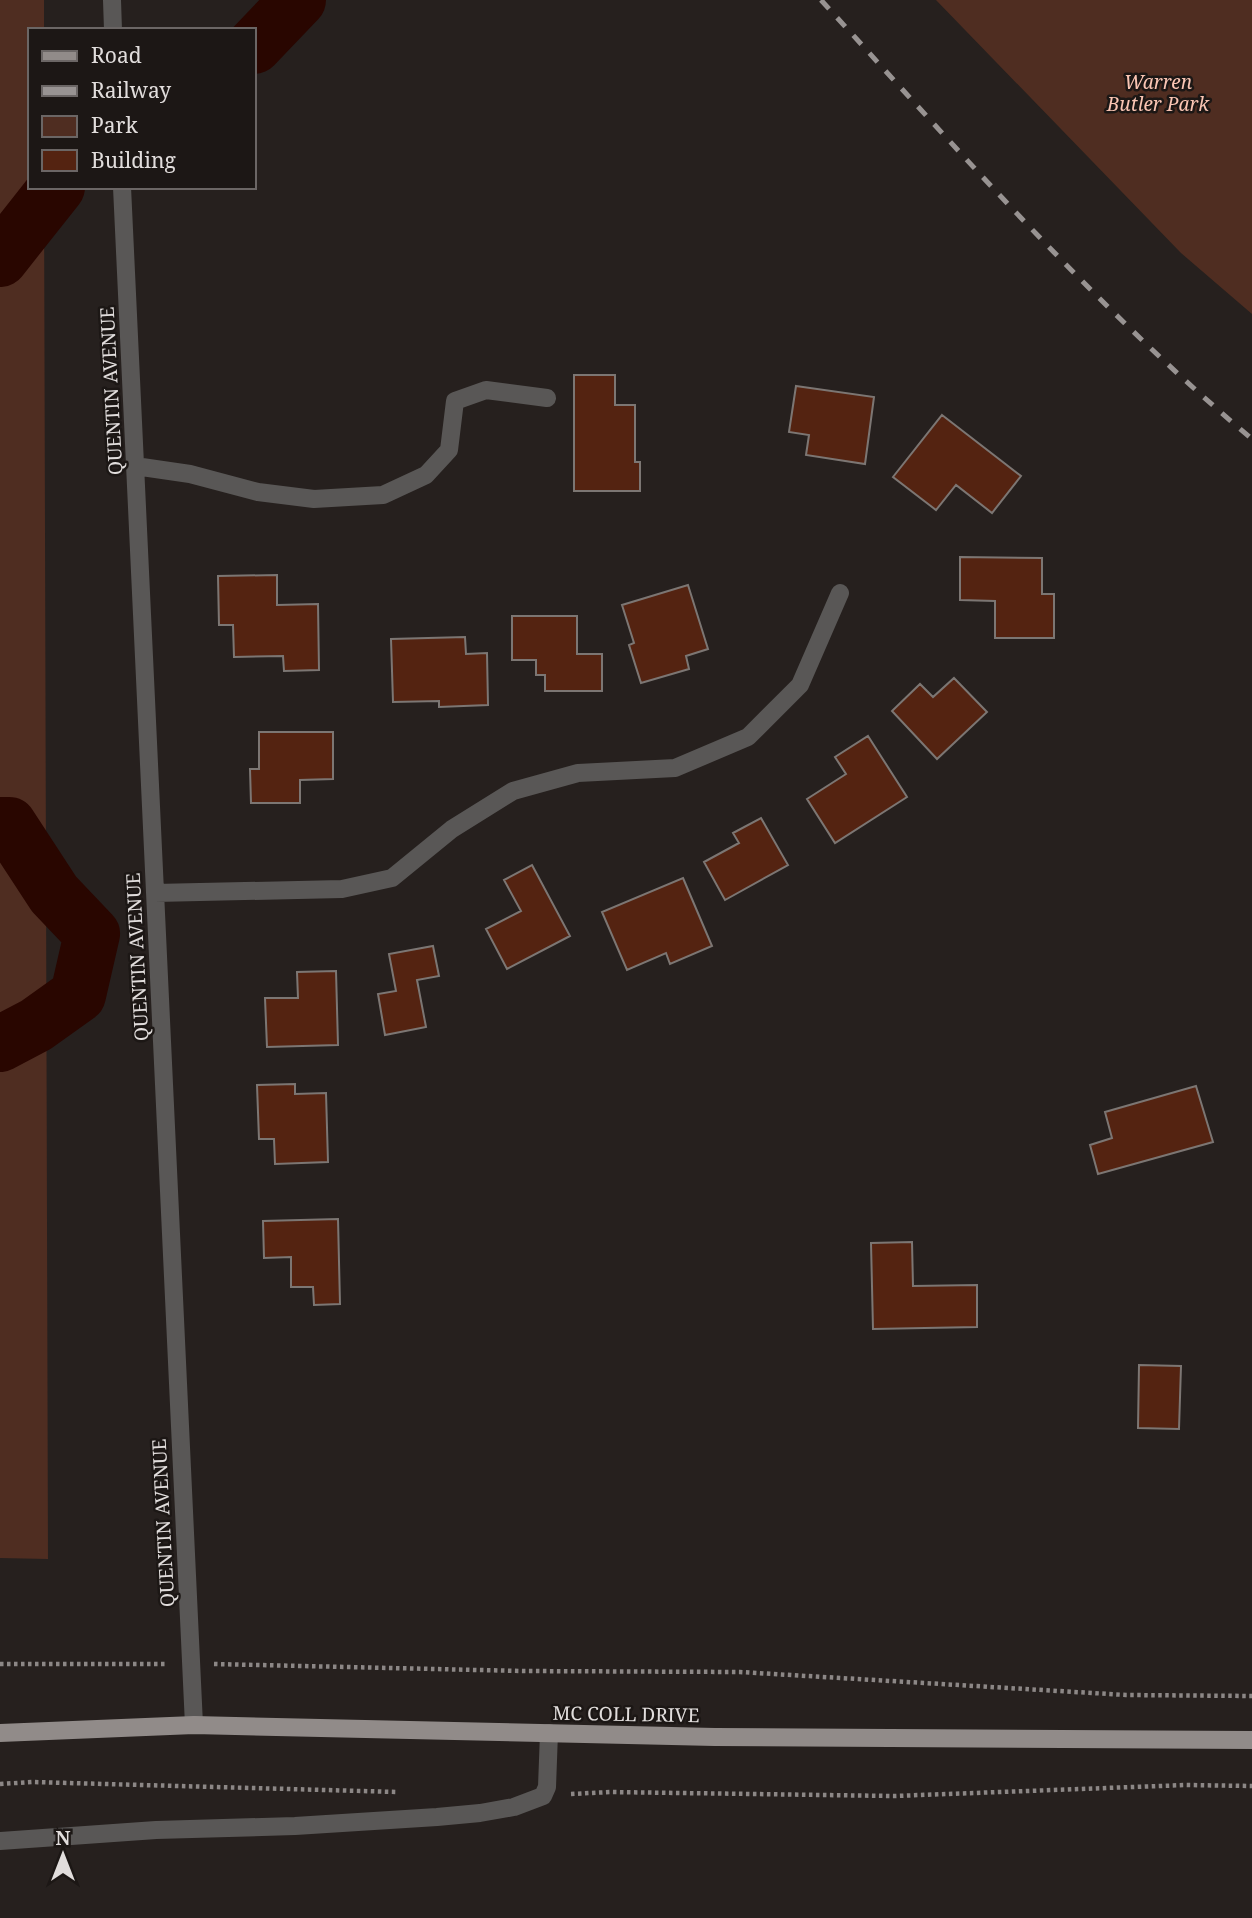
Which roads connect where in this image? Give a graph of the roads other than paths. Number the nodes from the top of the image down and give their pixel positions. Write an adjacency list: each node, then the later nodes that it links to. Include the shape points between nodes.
1 (112, 0): 2 (street)
2 (113, 28)
3 (122, 189): 5 (street, QUENTIN AVENUE)
4 (547, 398): 5 (street, via 486,390 455,401 449,450 426,475 383,495 314,499)
5 (135, 466): 7 (street, QUENTIN AVENUE)
6 (840, 593): 7 (street, via 800,685 748,737 675,768 578,773 513,791 452,829 392,878 342,889)
7 (155, 893): 8 (street, QUENTIN AVENUE)
8 (194, 1725): 9 (main road, MC COLL DRIVE); 10 (main road, MC COLL DRIVE)
9 (0, 1732)
10 (549, 1733): 11 (main road, MC COLL DRIVE); 12 (street, via 547,1787 542,1796 514,1807 438,1817)
11 (1252, 1740)
12 (0, 1841)

